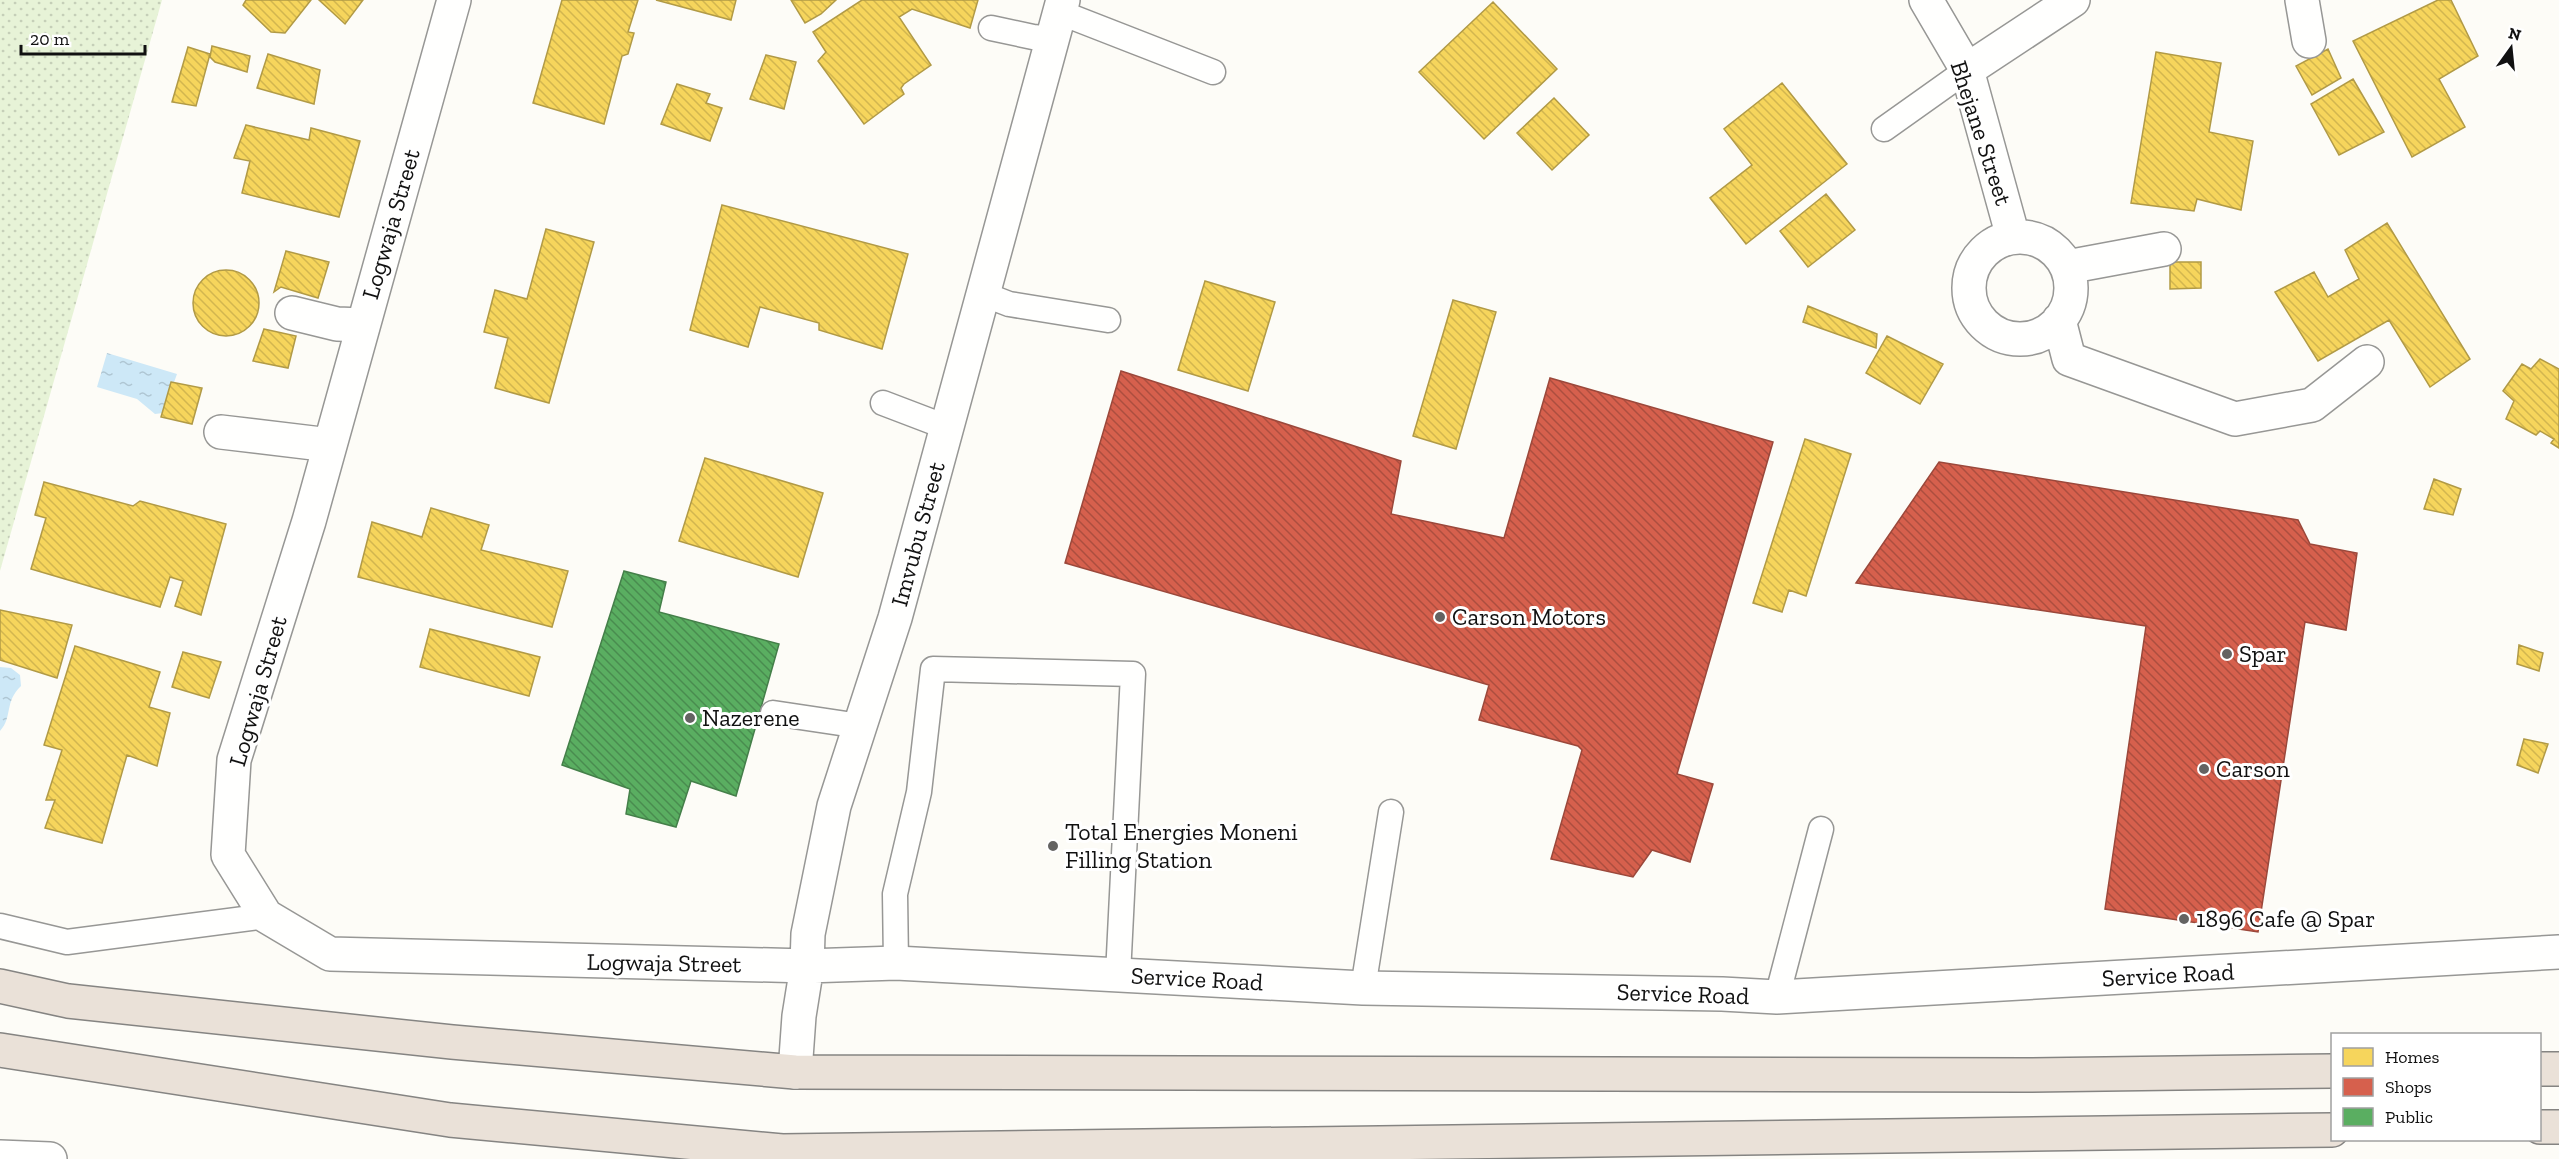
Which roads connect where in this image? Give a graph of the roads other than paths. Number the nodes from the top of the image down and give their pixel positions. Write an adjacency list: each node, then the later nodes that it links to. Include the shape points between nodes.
1 (454, 0): 18 (street, Logwaja Street)
2 (1926, 0): 8 (street, Bhejane Street)
3 (2073, 0): 8 (street)
4 (2302, 0): 7 (street)
5 (1058, 17): 6 (lane, via 1033,37); 9 (lane); 14 (street, Imvubu Street)
6 (991, 28)
7 (2310, 41)
8 (1967, 70): 10 (lane); 11 (street, Bhejane Street)
9 (1213, 72)
10 (1884, 129)
11 (2013, 237): 13 (street, via 2030,237 2045,243); 17 (street, via 1996,242 1973,267 1969,284 1978,316 1990,329 2022,339 2039,336)
12 (2164, 249): 13 (street)
13 (2067, 267): 17 (street, via 2072,283 2070,300)
14 (982, 294): 16 (lane, via 1009,304); 21 (street, Imvubu Street)
15 (292, 313): 18 (street, via 337,324)
16 (1108, 320)
17 (2059, 320): 19 (street, via 2069,359 2235,419 2312,405)
18 (363, 325): 23 (street, Logwaja Street)
19 (2367, 362)
20 (883, 403): 21 (lane)
21 (946, 427): 25 (street, Imvubu Street, via 896,618)
22 (221, 432): 23 (street)
23 (330, 445): 28 (street, Logwaja Street, via 234,760 228,855)
24 (773, 713): 25 (lane)
25 (860, 726): 32 (street, Imvubu Street, via 834,806 808,934)
26 (1391, 812): 35 (lane)
27 (1821, 828): 36 (lane)
28 (266, 916): 29 (lane, via 67,942); 32 (street, Logwaja Street, via 330,954)
29 (0, 926)
30 (2559, 952): 36 (street, Service Road)
31 (896, 963): 32 (street, Service Road); 33 (street, Service Road); 33 (lane, via 895,894 919,792 933,669 1133,674)
32 (807, 966): 41 (street, Imvubu Street)
33 (1118, 975): 35 (street, Service Road)
34 (0, 986): 41 (highway, via 68,1001 452,1042)
35 (1363, 988): 36 (street, Service Road)
36 (1777, 997)
37 (0, 1050): 45 (highway, via 450,1120)
38 (2541, 1069): 39 (highway)
39 (2559, 1069)
40 (2331, 1071): 41 (highway, via 2027,1075)
41 (795, 1072)
42 (2541, 1127): 43 (highway)
43 (2559, 1127)
44 (2331, 1130): 45 (highway)
45 (782, 1155)
46 (0, 1157): 47 (street)
47 (50, 1159)

